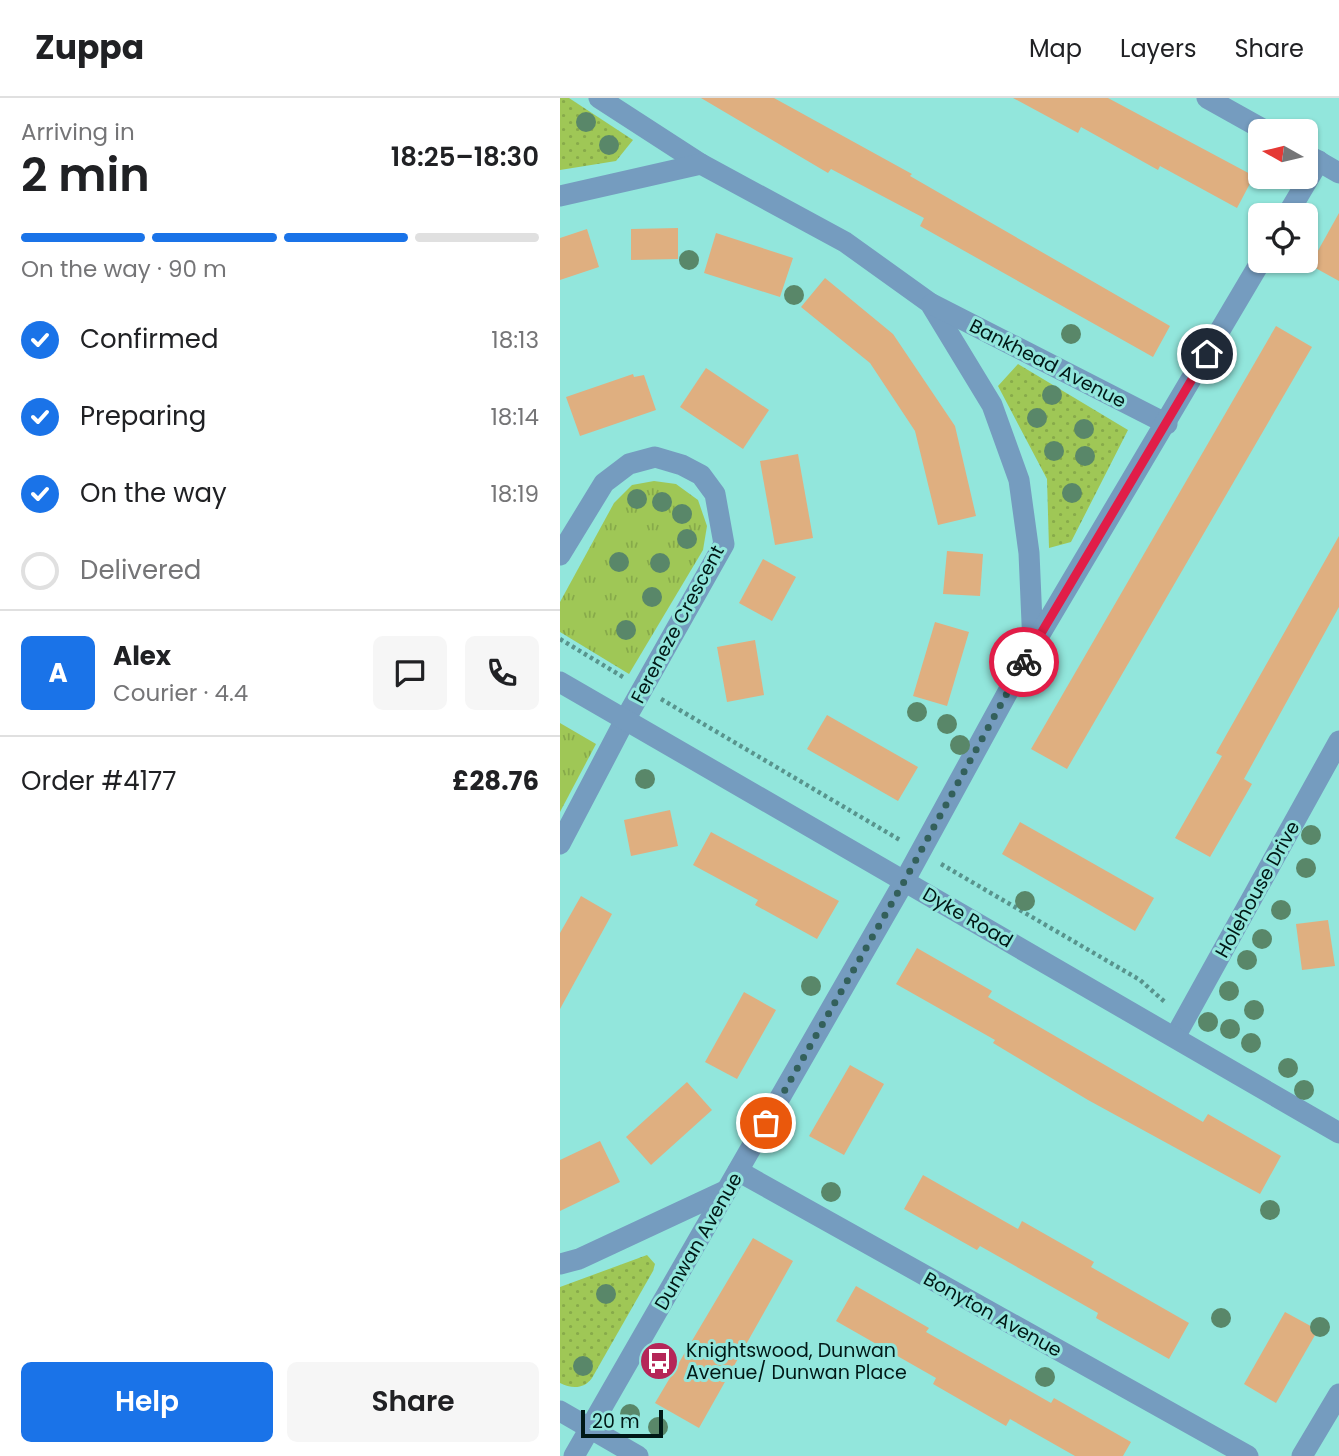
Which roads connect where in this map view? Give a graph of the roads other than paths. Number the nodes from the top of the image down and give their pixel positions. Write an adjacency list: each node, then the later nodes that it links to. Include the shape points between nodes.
1 (599, 98): 5 (street, Bankhead Avenue)
2 (1208, 98): 3 (street)
3 (1248, 121)
4 (1318, 161): 6 (street)
5 (701, 164): 7 (street); 9 (street, Bankhead Avenue, via 845,242)
6 (1339, 173)
7 (560, 196)
8 (1254, 273): 10 (street, Dunwan Avenue)
9 (930, 303): 10 (street, Bankhead Avenue); 12 (street, Bankhead Avenue, via 992,405 1019,480 1029,553)
10 (1167, 424): 12 (street, Dunwan Avenue)
11 (560, 555): 14 (street, Fereneze Crescent, via 604,483 629,464 655,457 682,465 701,475 715,494 724,544)
12 (1033, 646): 17 (street, Dunwan Avenue)
13 (560, 682): 14 (street, Dyke Road)
14 (626, 718): 16 (street, Fereneze Crescent); 17 (street, Dyke Road)
15 (1339, 742): 18 (street, Holehouse Drive)
16 (560, 844)
17 (905, 880): 18 (street, Dyke Road); 20 (street, Dunwan Avenue)
18 (1180, 1029): 19 (street, Dyke Road)
19 (1339, 1133)
20 (738, 1171): 21 (street, Dunwan Avenue); 28 (street, Bonyton Avenue)
21 (727, 1190): 22 (street); 25 (street, Dunwan Avenue)
22 (560, 1264)
23 (1339, 1394): 29 (street)
24 (560, 1411): 25 (street)
25 (589, 1429): 26 (street, Dunwan Avenue); 27 (street)
26 (574, 1456)
27 (638, 1456)
28 (1248, 1456)
29 (1302, 1456)

